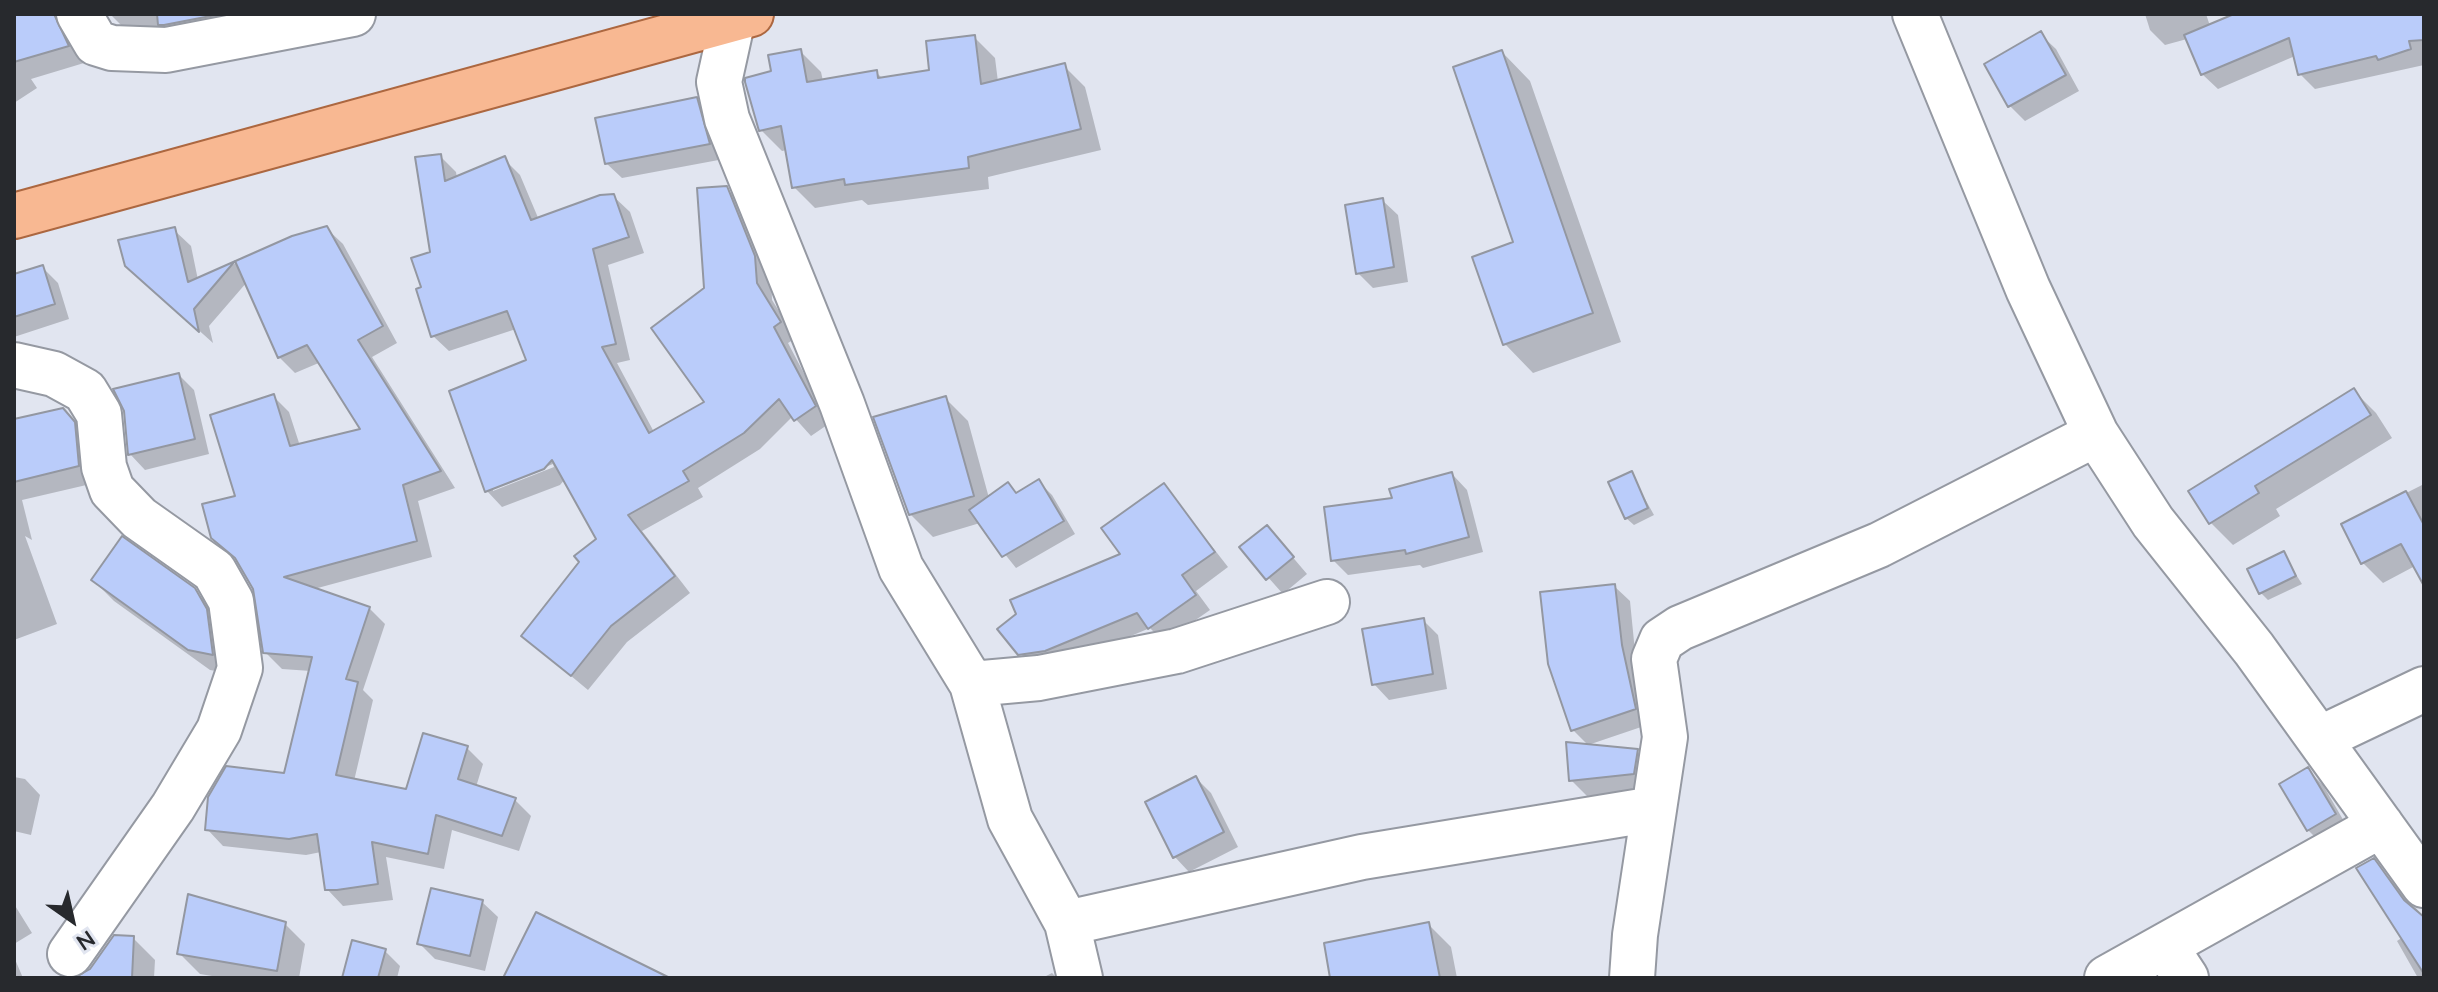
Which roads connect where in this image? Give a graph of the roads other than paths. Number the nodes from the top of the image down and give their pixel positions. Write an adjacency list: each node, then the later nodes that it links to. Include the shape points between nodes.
1 (79, 14): 2 (street, via 96,43 166,50)
2 (353, 14)
3 (1915, 14): 7 (street, via 2028,289)
4 (739, 16): 5 (main road); 9 (street, via 719,82 727,119 842,404 901,568)
5 (14, 216)
6 (14, 365): 16 (street, via 54,374 85,391 99,414 104,467 112,490 139,518 214,571 231,601 240,668 219,730 173,807)
7 (2096, 434): 11 (street, via 2153,522); 12 (street, via 1879,545 1662,640 1654,659 1665,737)
8 (1327, 602): 9 (street, via 1177,651 1039,678)
9 (972, 684): 15 (street, via 1010,819)
10 (2424, 689): 11 (street)
11 (2319, 739): 13 (street)
12 (1654, 809): 15 (street, via 1362,857); 19 (street)
13 (2381, 825): 14 (street); 17 (street)
14 (2424, 885)
15 (1067, 923): 18 (street)
16 (70, 954)
17 (2176, 962): 20 (street)
18 (1080, 978)
19 (1632, 978)
20 (2107, 978)

